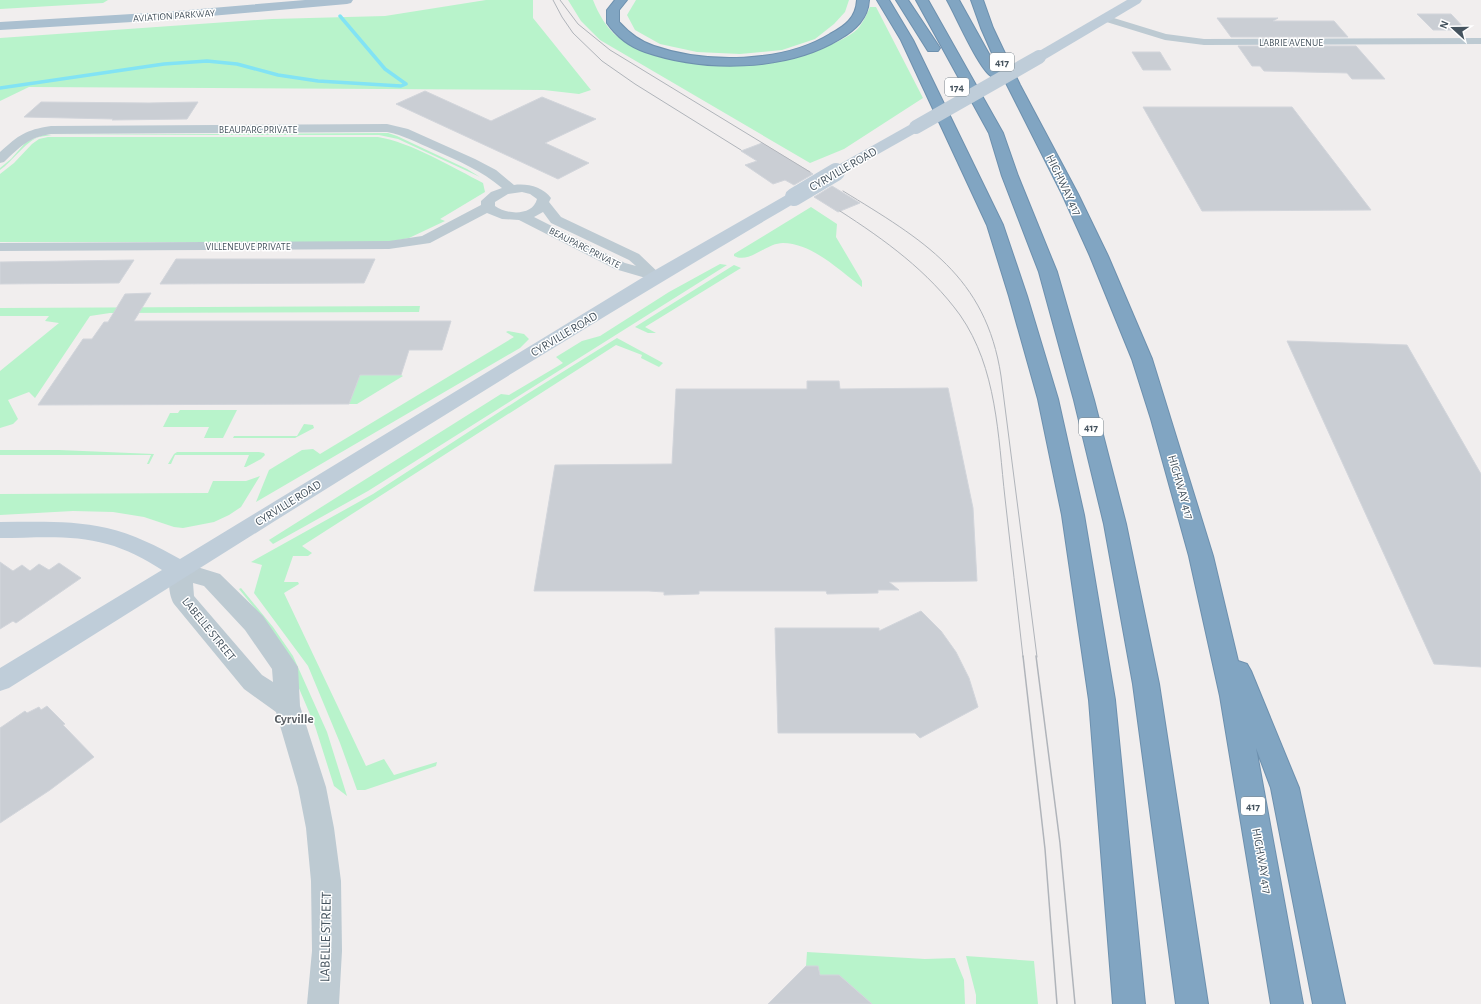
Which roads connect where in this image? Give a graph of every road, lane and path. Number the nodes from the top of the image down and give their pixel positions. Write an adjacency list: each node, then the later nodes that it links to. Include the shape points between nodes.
1 (234, 0): 11 (main road, AVIATION PARKWAY, via 136,10)
2 (347, 0): 13 (main road, AVIATION PARKWAY, via 166,16)
3 (621, 0): 4 (highway, via 612,10 613,23 632,41 675,56 732,61 786,56 822,45 854,23 861,12)
4 (863, 0)
5 (883, 0): 30 (highway, via 907,40 995,225 1048,399 1073,515 1102,700)
6 (902, 0): 17 (highway, 174)
7 (922, 0): 17 (highway, 417, via 996,133)
8 (953, 0): 15 (highway, via 988,64)
9 (977, 0): 15 (highway, HIGHWAY 417 / 417, via 987,28)
10 (1136, 0): 12 (main road, CYRVILLE ROAD)
11 (0, 18)
12 (1104, 18): 14 (street, LABRIE AVENUE, via 1165,37 1204,42); 23 (main road, CYRVILLE ROAD, bridge)
13 (0, 26)
14 (1481, 41)
15 (1032, 122): 26 (highway, HIGHWAY 417 / 417, via 1099,256 1142,359 1201,556)
16 (0, 159): 18 (street, BEAUPARC PRIVATE, via 23,138 36,132 51,130 387,128 404,132 471,162 492,173)
17 (1010, 176): 31 (highway, 417, via 1048,272 1115,524 1146,684)
18 (511, 189): 19 (street, BEAUPARC PRIVATE, via 522,188 536,192 544,198); 20 (street, via 493,196 488,201)
19 (544, 204): 21 (street, via 540,209); 23 (street, BEAUPARC PRIVATE, via 556,220 634,257)
20 (488, 208): 21 (street, via 499,215); 22 (street, VILLENEUVE PRIVATE, via 425,240 389,245)
21 (521, 216): 23 (street, BEAUPARC PRIVATE, via 620,266)
22 (0, 247)
23 (656, 277): 25 (main road, CYRVILLE ROAD)
24 (0, 530): 25 (main road, via 50,530 97,534 120,539)
25 (181, 570): 27 (main road, CYRVILLE ROAD); 28 (street, LABELLE STREET, via 182,598 253,682); 28 (street, LABELLE STREET, via 212,580 254,623 285,667)
26 (1213, 609): 32 (highway, HIGHWAY 417 / 417, via 1236,711); 33 (highway, via 1285,788)
27 (0, 681)
28 (287, 706): 29 (street, LABELLE STREET, via 312,788 320,828 326,881 327,935)
29 (323, 1004)
30 (1129, 1004)
31 (1192, 1004)
32 (1287, 1004)
33 (1329, 1004)

